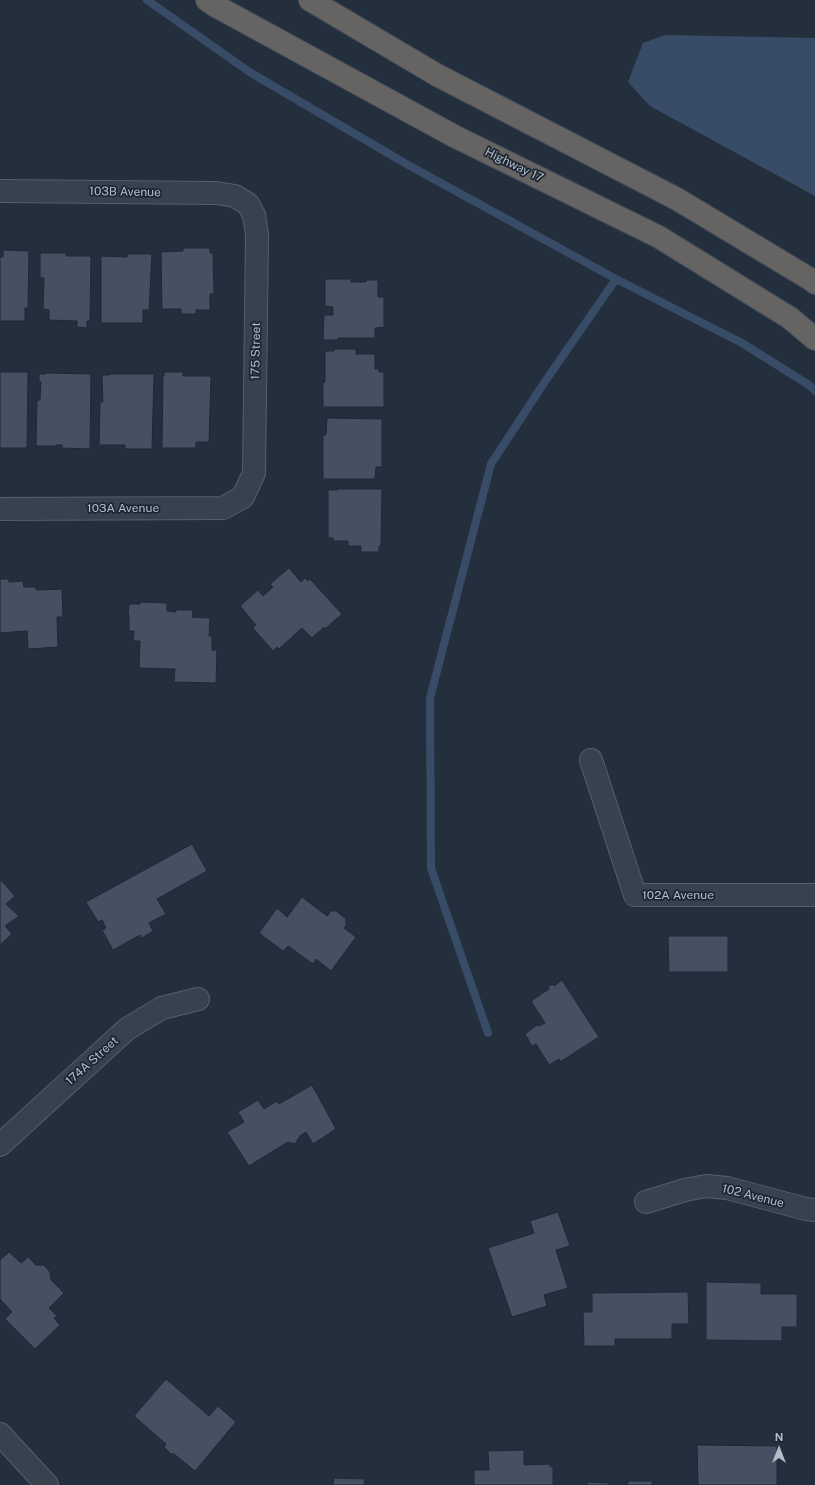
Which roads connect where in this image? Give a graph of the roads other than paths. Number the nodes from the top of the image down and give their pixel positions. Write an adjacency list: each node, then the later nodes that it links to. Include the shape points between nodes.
1 (207, 0): 6 (highway, Highway 17, via 454,136 659,237 790,318)
2 (310, 0): 5 (highway, via 437,75 677,200)
3 (0, 191): 4 (street, 103B Avenue, via 216,193 235,196)
4 (248, 204): 7 (street, 175 Street, via 254,215 257,235 254,473)
5 (815, 283)
6 (815, 339)
7 (243, 497): 8 (street, 103A Avenue, via 223,508)
8 (0, 508)
9 (591, 760): 10 (street, 102A Avenue, via 635,895)
10 (815, 895)
11 (198, 999): 12 (street, 174A Street, via 162,1008 127,1029)
12 (0, 1145)
13 (646, 1202): 14 (street, 102 Avenue, via 706,1186 727,1188)
14 (815, 1210)
15 (0, 1434): 16 (street)
16 (47, 1485)

